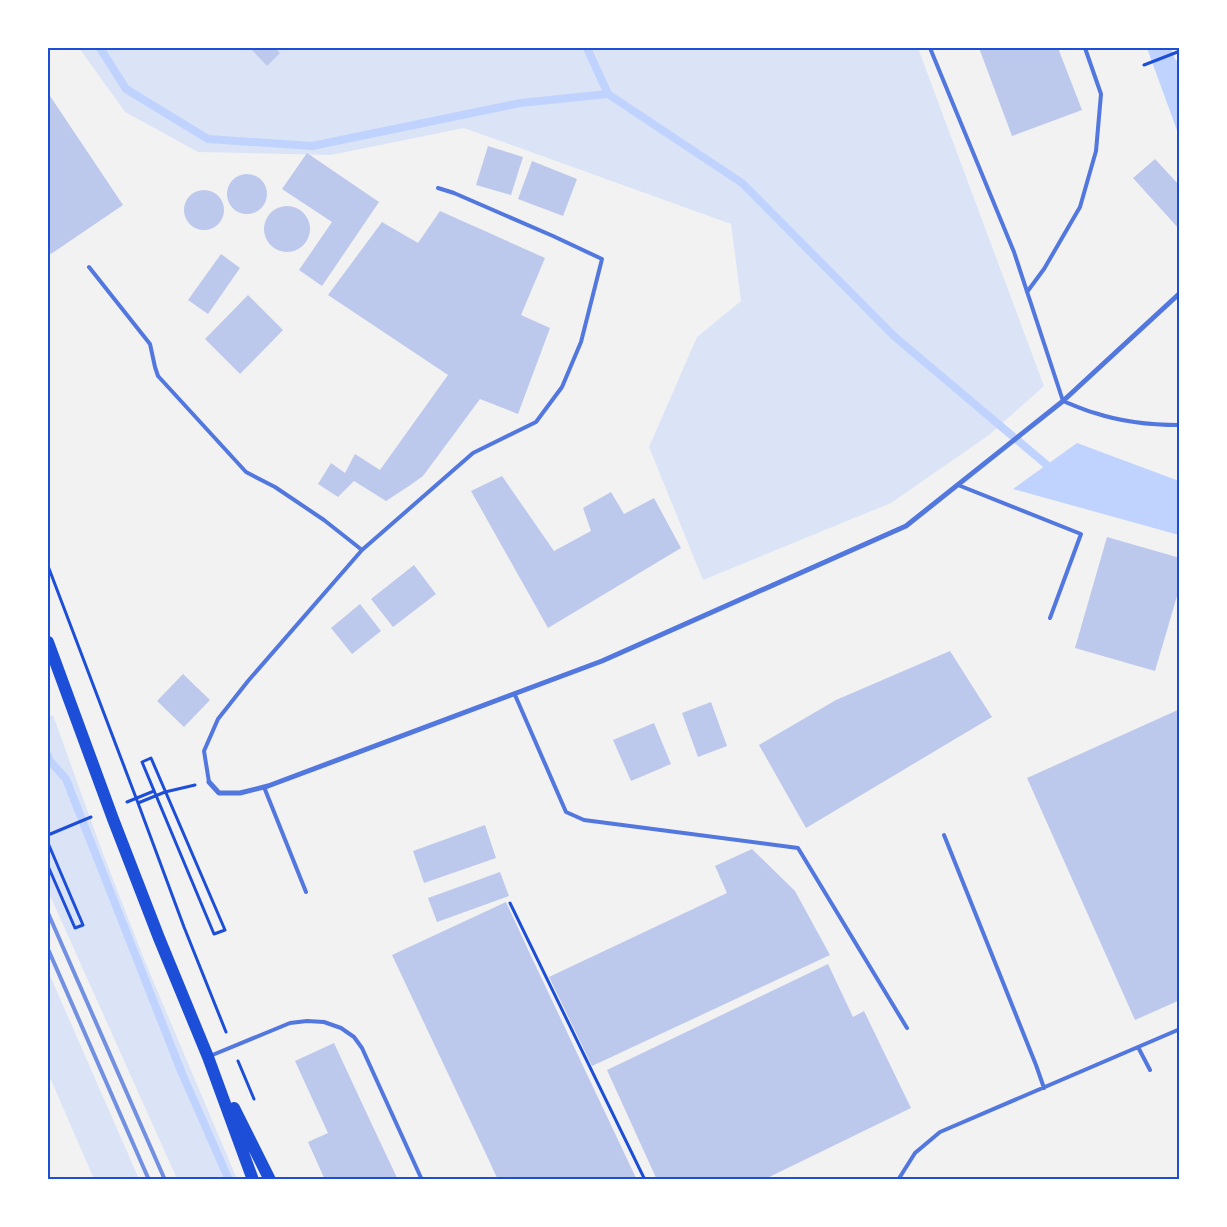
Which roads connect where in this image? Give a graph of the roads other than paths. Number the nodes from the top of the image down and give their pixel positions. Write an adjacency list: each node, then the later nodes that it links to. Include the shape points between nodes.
1 (930, 48): 5 (lane, via 1014,252)
2 (1085, 48): 5 (lane, via 1101,94 1096,151 1080,207)
3 (438, 188): 10 (lane, via 602,259 580,342 562,387 536,422 473,453)
4 (89, 267): 10 (lane, via 150,344 158,376 246,472 275,487)
5 (1027, 292): 7 (lane)
6 (1180, 293): 7 (street)
7 (1063, 401): 8 (lane, via 1123,421); 9 (street)
8 (1180, 425)
9 (958, 484): 11 (lane, via 1081,534); 13 (street, via 906,526 602,661)
10 (362, 550): 14 (lane, via 218,719 204,751)
11 (1050, 618)
12 (48, 642): 21 (main road, via 113,819)
13 (515, 695): 15 (street); 18 (lane, via 566,812 584,820 798,848)
14 (209, 782): 15 (street, via 220,793 240,793)
15 (264, 787): 17 (lane)
16 (944, 835): 23 (lane)
17 (306, 892)
18 (907, 1028)
19 (1180, 1029): 20 (lane)
20 (1138, 1047): 22 (lane); 23 (lane)
21 (208, 1057): 24 (main road); 25 (main road); 26 (lane, via 290,1023 324,1022 341,1028 362,1048)
22 (1150, 1070)
23 (1044, 1088): 27 (lane, via 940,1132 915,1153)
24 (253, 1180)
25 (270, 1180)
26 (422, 1180)
27 (898, 1180)

